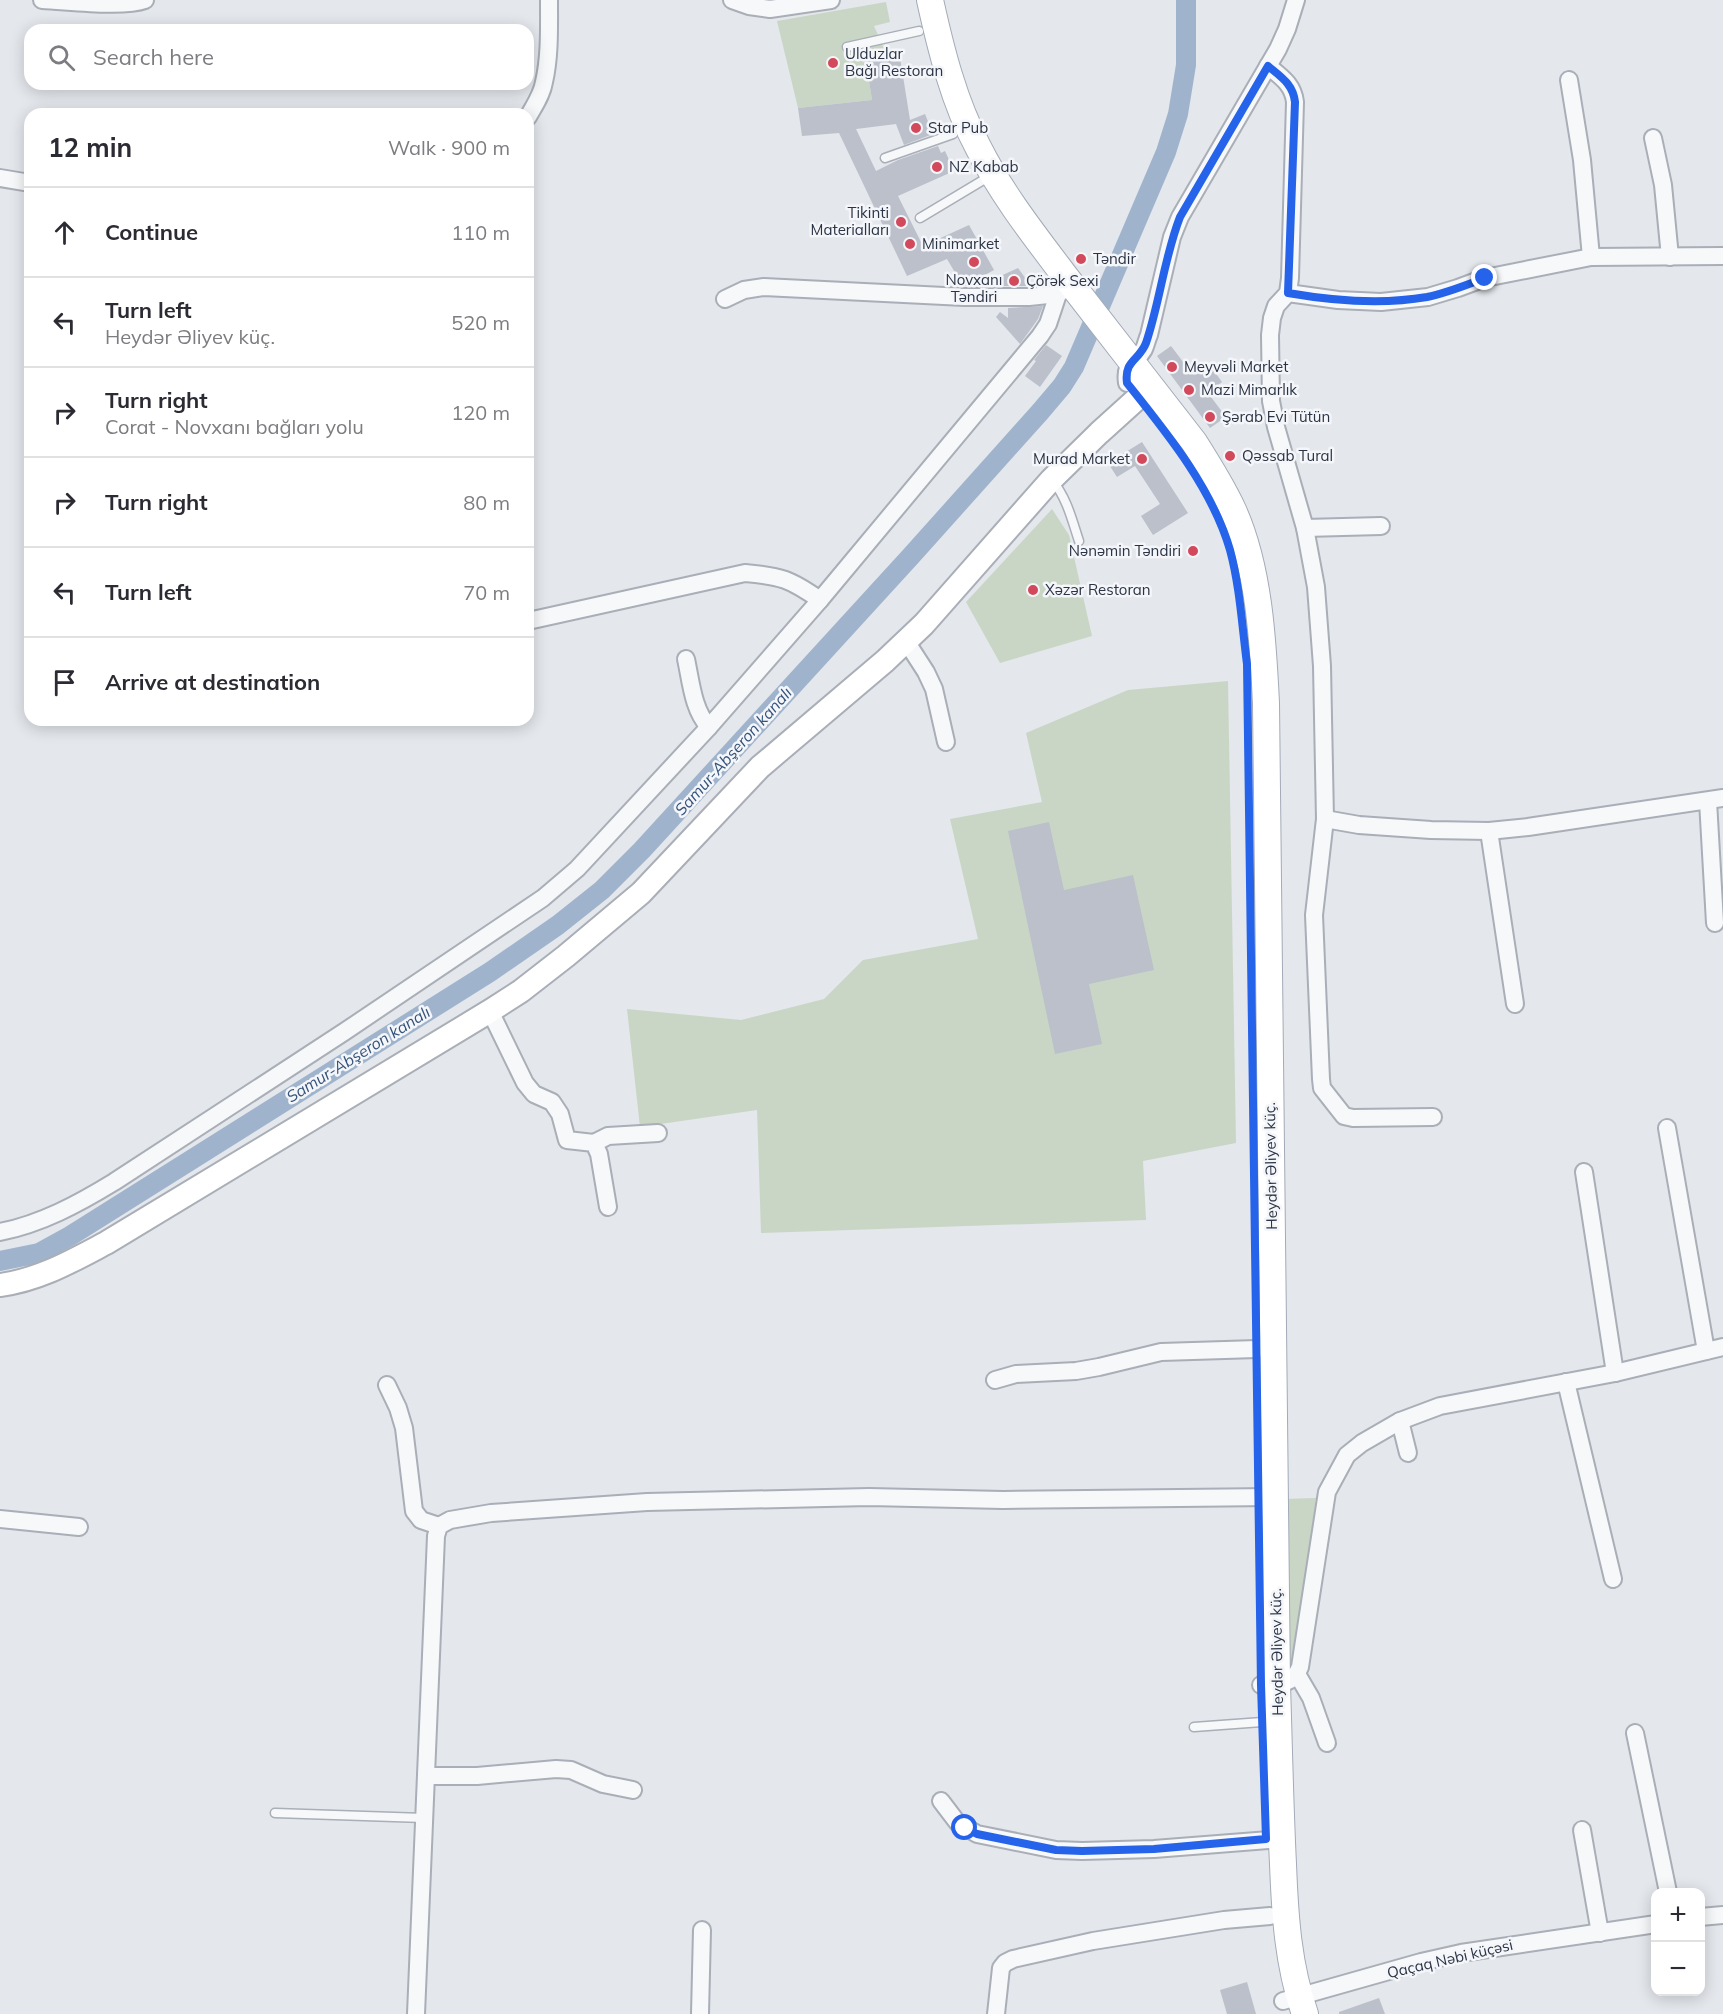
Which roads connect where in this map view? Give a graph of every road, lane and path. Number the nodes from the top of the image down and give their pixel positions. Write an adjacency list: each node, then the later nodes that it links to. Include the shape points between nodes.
1 (42, 0): 2 (street, via 121,4)
2 (145, 0)
3 (549, 0): 13 (street, via 544,82)
4 (732, 0): 5 (street, via 770,9)
5 (831, 0)
6 (912, 0): 9 (main road)
7 (930, 0): 18 (main road, via 944,59 978,147)
8 (1296, 0): 11 (street, via 1287,29)
9 (919, 31): 10 (lane); 14 (main road)
10 (847, 47)
11 (1268, 66): 25 (street, via 1288,83 1295,102); 27 (street, via 1180,217 1149,335)
12 (1569, 80): 22 (street, via 1582,160)
13 (533, 108)
14 (953, 134): 16 (lane); 18 (main road)
15 (1653, 138): 23 (street, via 1663,185)
16 (885, 158)
17 (0, 178): 19 (street)
18 (986, 179): 20 (lane); 24 (main road, via 1034,234)
19 (24, 182)
20 (920, 218)
21 (1723, 256): 23 (street)
22 (1591, 257): 23 (street); 25 (street, via 1485,278 1428,297 1381,302)
23 (1670, 257)
24 (1068, 293): 26 (street, via 964,297 764,287 744,290); 27 (main road); 32 (street, via 1034,344)
25 (1288, 293): 30 (street, via 1276,306 1272,318 1271,401)
26 (725, 299)
27 (1131, 374): 28 (street); 53 (main road, Heydər Əliyev küç., via 1216,513 1229,550 1247,664); 61 (main road, Heydər Əliyev küç., via 1194,442 1233,511 1253,576 1264,663)
28 (1051, 480): 31 (lane, via 1065,500); 34 (street)
29 (1381, 526): 30 (street)
30 (1305, 528): 39 (street, via 1316,587 1322,666)
31 (1079, 541)
32 (820, 600): 33 (street, via 797,583 773,575 744,573); 36 (street)
33 (534, 620)
34 (906, 641): 37 (street, via 934,689); 43 (street, via 760,767 641,893 566,957)
35 (686, 659): 36 (street, via 697,708)
36 (709, 728): 50 (street, via 576,869 543,898 114,1182 61,1211)
37 (946, 742)
38 (1715, 800): 40 (street); 41 (street)
39 (1325, 819): 40 (street, via 1359,825); 44 (street, via 1314,915 1322,1088 1344,1116)
40 (1489, 831): 42 (street)
41 (1715, 923)
42 (1515, 1004)
43 (489, 1011): 47 (street, via 525,1083 534,1094 552,1102 560,1114 567,1140); 51 (street, via 106,1243 39,1276)
44 (1433, 1117)
45 (1667, 1128): 54 (street)
46 (658, 1133): 47 (street, via 608,1136)
47 (594, 1143): 49 (street)
48 (1584, 1172): 55 (street)
49 (608, 1207)
50 (0, 1232)
51 (0, 1285)
52 (1723, 1347): 54 (street)
53 (1257, 1349): 56 (street, via 1161,1352 1076,1371 1016,1374); 61 (main road, Heydər Əliyev küç.)
54 (1706, 1351): 55 (street)
55 (1615, 1373): 57 (street)
56 (995, 1380)
57 (1566, 1382): 59 (street, via 1440,1406); 65 (street)
58 (387, 1385): 63 (street, via 404,1428 414,1511 422,1520)
59 (1400, 1421): 60 (street); 66 (street, via 1347,1455 1327,1492 1300,1667)
60 (1408, 1453)
61 (1266, 1497): 63 (street, via 869,1497 659,1502 491,1513 450,1520); 66 (main road, Heydər Əliyev küç.)
62 (0, 1519): 64 (street)
63 (439, 1526): 71 (street)
64 (79, 1527)
65 (1613, 1579)
66 (1278, 1681): 67 (main road, Heydər Əliyev küç.); 70 (street, via 1311,1698); 77 (main road, Heydər Əliyev küç.)
67 (1262, 1722): 68 (lane); 77 (main road, Heydər Əliyev küç.)
68 (1194, 1727)
69 (1635, 1733): 78 (street)
70 (1327, 1743)
71 (426, 1776): 72 (street, via 571,1770 603,1784); 75 (street)
72 (633, 1790)
73 (941, 1801): 77 (street, via 957,1822 977,1834 1056,1850 1154,1849)
74 (275, 1813): 75 (lane)
75 (424, 1818): 86 (street)
76 (1582, 1830): 84 (street)
77 (1274, 1839): 80 (main road, Heydər Əliyev küç.); 85 (main road, Heydər Əliyev küç.)
78 (1667, 1888)
79 (1723, 1915): 81 (street)
80 (1270, 1916): 85 (main road, Heydər Əliyev küç., via 1275,1968); 88 (street, via 1093,1941 1013,1959 1001,1968)
81 (1705, 1917)
82 (1651, 1925): 84 (street, Qaçaq Nəbi küçəsi)
83 (702, 1930): 87 (street)
84 (1600, 1933): 85 (street, Qaçaq Nəbi küçəsi, via 1510,1944 1421,1962)
85 (1293, 2006)
86 (416, 2014)
87 (700, 2014)
88 (996, 2014)

